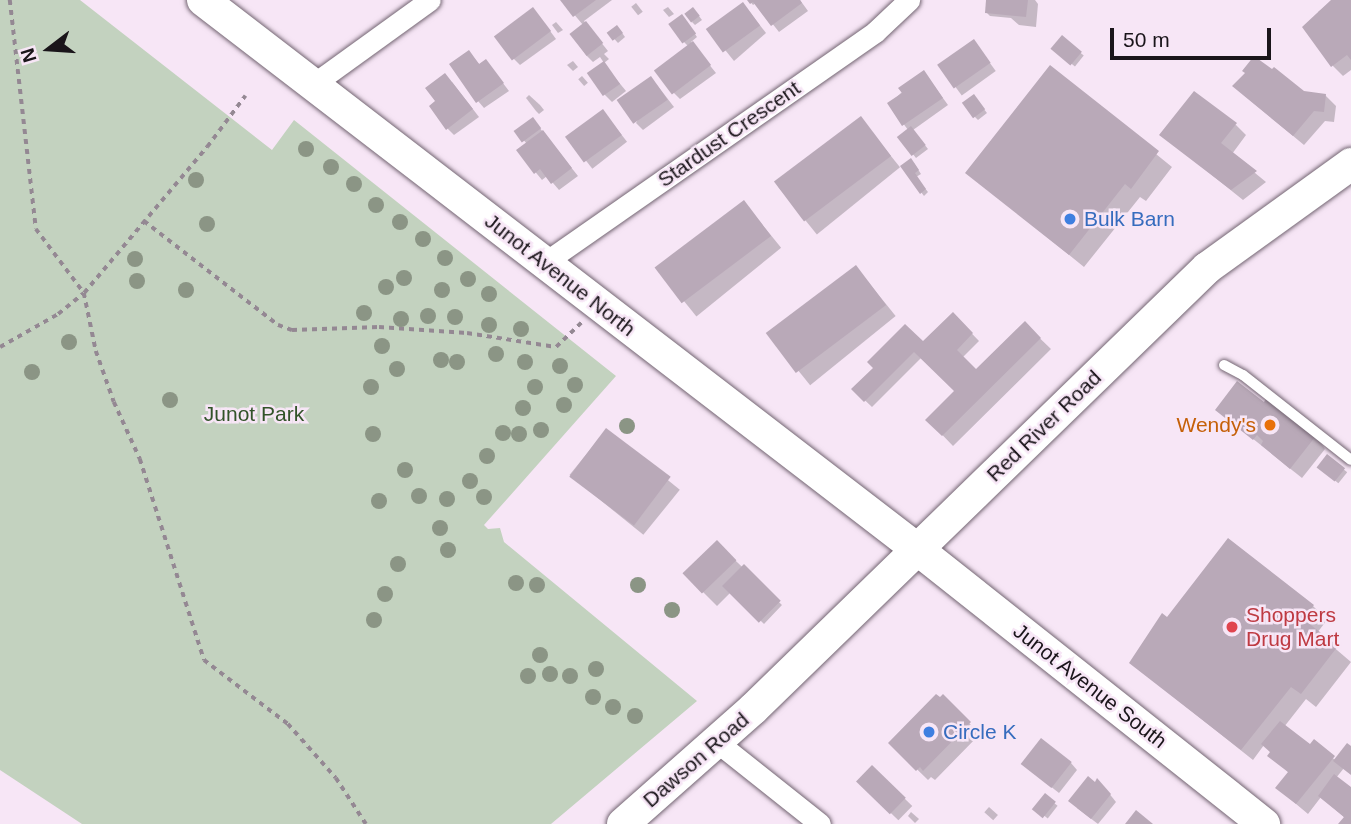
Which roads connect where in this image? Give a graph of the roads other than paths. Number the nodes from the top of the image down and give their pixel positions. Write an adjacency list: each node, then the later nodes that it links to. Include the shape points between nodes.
1 (203, 0): 4 (main road, Junot Avenue North)
2 (430, 0): 4 (street)
3 (909, 0): 6 (street, Stardust Crescent, via 875,32)
4 (312, 85): 6 (main road, Junot Avenue North)
5 (1351, 164): 9 (main road, Red River Road, via 1207,268)
6 (544, 263): 9 (main road, Junot Avenue North)
7 (1224, 365): 8 (lane)
8 (1351, 460)
9 (917, 549): 10 (main road, Red River Road); 15 (main road, Junot Avenue South)
10 (753, 709): 11 (main road, Dawson Road); 12 (main road, Dawson Road)
11 (722, 746): 13 (main road, Dawson Road); 14 (street)
12 (623, 824)
13 (654, 824)
14 (820, 824)
15 (1264, 824)

